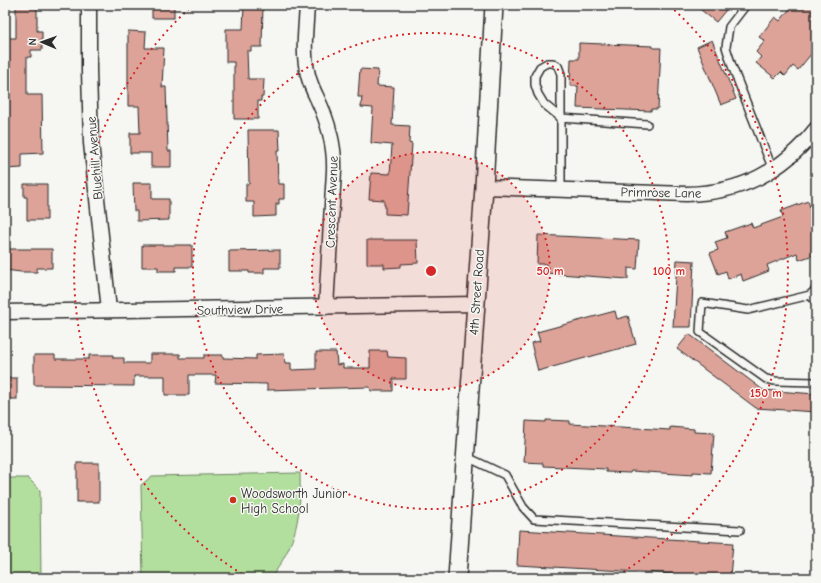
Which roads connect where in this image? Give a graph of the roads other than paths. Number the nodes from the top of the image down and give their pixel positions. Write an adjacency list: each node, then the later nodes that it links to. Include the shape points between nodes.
1 (90, 5): 16 (street, Bluehill Avenue, via 88,70 91,143)
2 (307, 5): 15 (street, Crescent Avenue, via 306,68 330,131 334,152)
3 (494, 5): 9 (street, 4th Street Road)
4 (746, 5): 8 (lane, via 729,27 726,47)
5 (561, 118): 5 (lane, via 561,74 558,66 547,63 540,67 535,76 535,85 544,104); 6 (lane); 10 (lane)
6 (647, 124)
7 (816, 129): 8 (street, Primrose Lane, via 794,154)
8 (773, 170): 10 (street, Primrose Lane, via 734,188 708,193)
9 (484, 187): 10 (street, Primrose Lane); 14 (street, 4th Street Road)
10 (560, 190)
11 (816, 289): 12 (lane)
12 (810, 295): 13 (lane); 18 (lane, via 748,310 702,303 700,332 766,379)
13 (816, 302)
14 (475, 304): 15 (street, Southview Drive); 19 (street, 4th Street Road)
15 (326, 308): 16 (street, Southview Drive)
16 (109, 310): 17 (street, Southview Drive)
17 (5, 312)
18 (816, 382)
19 (465, 456): 20 (lane, via 505,475 523,507 534,519); 21 (street, 4th Street Road)
20 (740, 530)
21 (457, 578)

